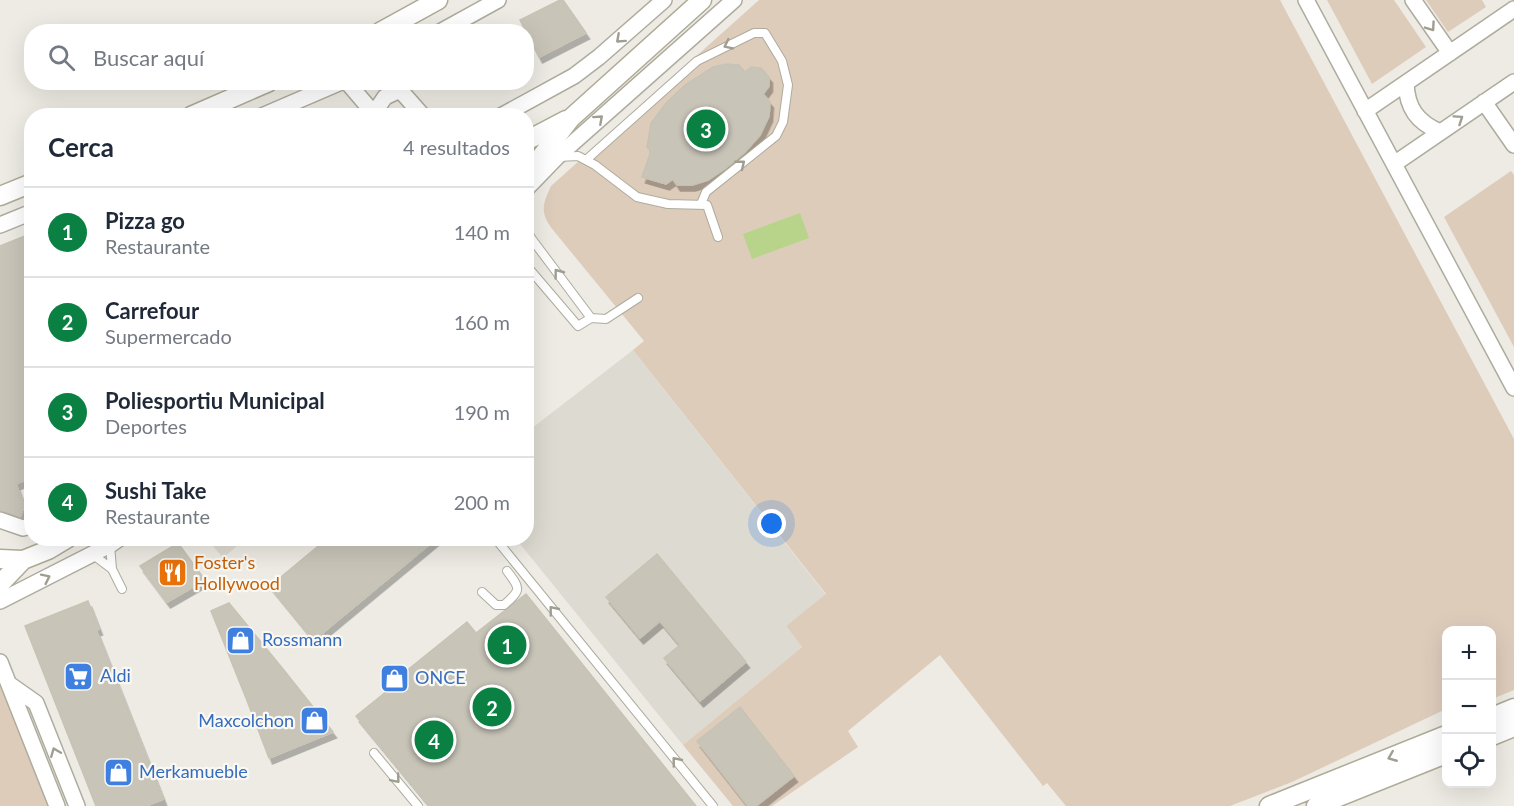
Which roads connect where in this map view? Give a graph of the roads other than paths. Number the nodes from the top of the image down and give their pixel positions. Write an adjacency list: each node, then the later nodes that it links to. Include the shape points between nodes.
1 (438, 0): 9 (street)
2 (498, 0): 10 (street)
3 (664, 0): 25 (street, one-way to 25, via 574,76)
4 (702, 0): 27 (street)
5 (734, 0): 30 (street, one-way to 5)
6 (1306, 0): 26 (street)
7 (1413, 0): 11 (street, one-way to 11)
8 (1509, 6): 11 (street)
9 (394, 24)
10 (454, 24)
11 (1450, 53): 13 (street)
12 (1514, 82): 19 (street)
13 (1406, 83): 26 (street); 28 (street, via 1413,111)
14 (251, 90): 20 (street)
15 (322, 90): 21 (street)
16 (353, 90): 22 (street)
17 (393, 90): 23 (street)
18 (401, 90): 24 (street)
19 (1484, 102): 28 (street, one-way to 19); 31 (street)
20 (209, 108)
21 (280, 108)
22 (370, 108)
23 (379, 108)
24 (416, 108)
25 (516, 108)
26 (1365, 111): 35 (street)
27 (571, 118): 29 (street); 36 (street)
28 (1440, 132): 35 (street)
29 (534, 137)
30 (576, 140): 32 (lane); 33 (street)
31 (1514, 145)
32 (578, 156): 33 (lane); 34 (lane)
33 (557, 157): 37 (street)
34 (586, 160): 40 (lane, via 637,197 668,204); 40 (lane, one-way to 34, via 706,192 776,136 783,122 788,85 782,61 765,33 754,33 697,61)
35 (1394, 164): 50 (street)
36 (534, 166)
37 (534, 181)
38 (24, 186): 39 (street)
39 (0, 196)
40 (701, 204): 45 (lane, via 707,205)
41 (0, 214): 42 (street)
42 (24, 215)
43 (24, 215): 44 (street)
44 (0, 225)
45 (718, 237)
46 (534, 242): 49 (lane, one-way to 46)
47 (534, 274): 49 (lane, via 578,326)
48 (638, 298): 49 (lane, via 606,319)
49 (591, 318)
50 (1514, 388)
51 (0, 520): 52 (street)
52 (24, 526)
53 (55, 546): 59 (street)
54 (107, 546): 57 (street)
55 (115, 546): 60 (lane)
56 (502, 546): 78 (lane, one-way to 56)
57 (91, 554): 60 (lane); 65 (street, one-way to 57)
58 (0, 559): 59 (street)
59 (23, 560): 62 (street)
60 (112, 569): 63 (lane)
61 (507, 571): 64 (lane, via 515,580 516,595 504,605 496,605)
62 (0, 584)
63 (122, 589)
64 (482, 592)
65 (0, 602)
66 (0, 662): 67 (street)
67 (9, 684): 75 (street); 76 (street, one-way to 67, via 36,703)
68 (1514, 708): 69 (street)
69 (1496, 715)
70 (1514, 727): 71 (street)
71 (1496, 734)
72 (1442, 737): 79 (street, one-way to 79)
73 (374, 753): 77 (lane, one-way to 77)
74 (1442, 756): 80 (street)
75 (57, 806)
76 (77, 806)
77 (418, 806)
78 (713, 806)
79 (1269, 806)
80 (1316, 806)

